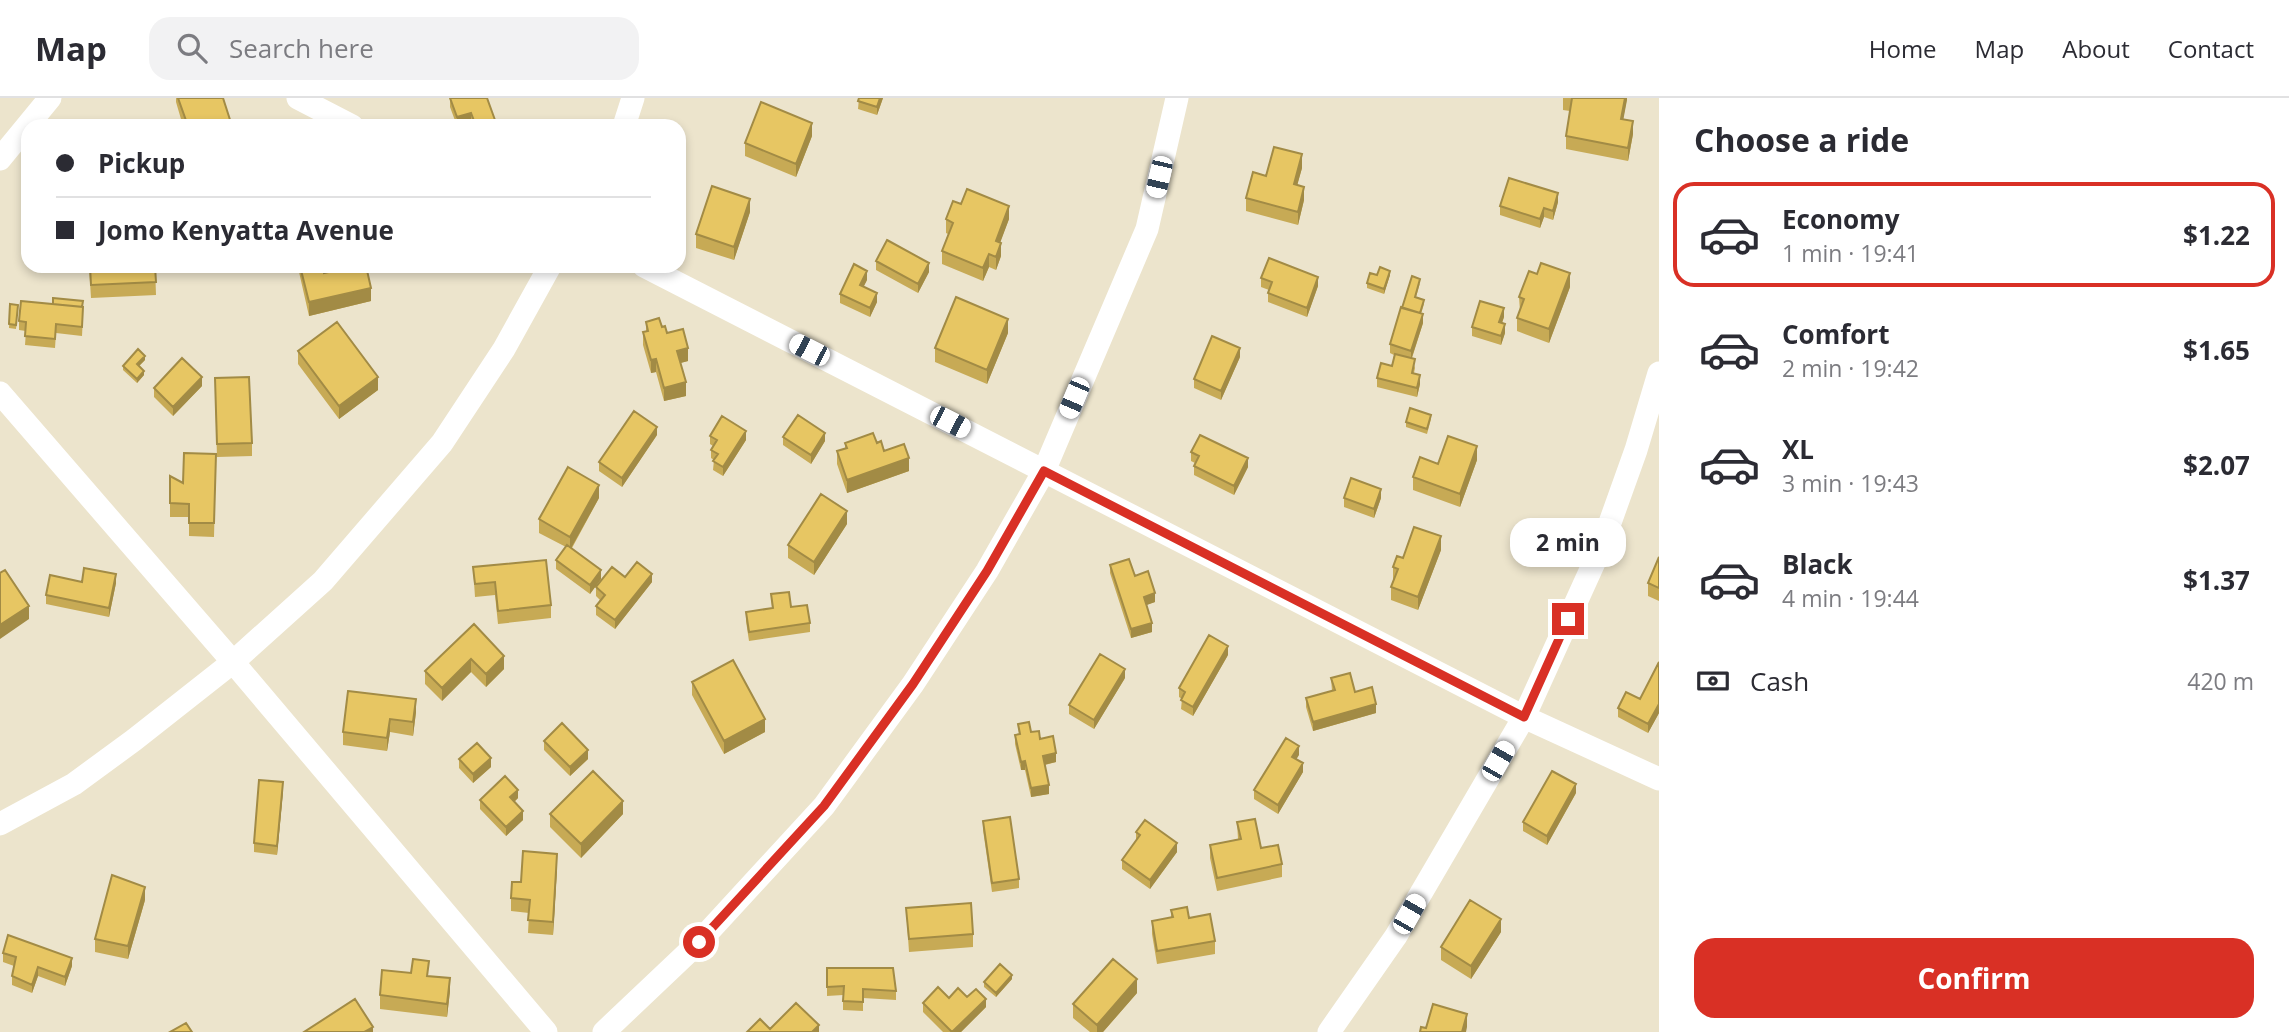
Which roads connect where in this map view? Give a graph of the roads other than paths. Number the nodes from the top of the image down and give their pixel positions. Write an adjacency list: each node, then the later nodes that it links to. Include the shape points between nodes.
1 (50, 98): 5 (street)
2 (298, 98): 6 (street)
3 (633, 98): 7 (street)
4 (1177, 98): 14 (street, via 1147,229)
5 (33, 119)
6 (338, 119)
7 (626, 119)
8 (21, 133): 9 (street)
9 (0, 159)
10 (546, 273): 15 (street, via 442,443 323,581)
11 (658, 273): 14 (street)
12 (1659, 373): 16 (street, via 1602,545)
13 (0, 393): 15 (street)
14 (1044, 471): 16 (street); 20 (street, via 987,571 824,806 699,942)
15 (233, 662): 18 (street, via 74,784); 19 (street)
16 (1524, 717): 17 (street); 21 (street, via 1396,936)
17 (1659, 779)
18 (0, 824)
19 (546, 1032)
20 (604, 1032)
21 (1329, 1032)

